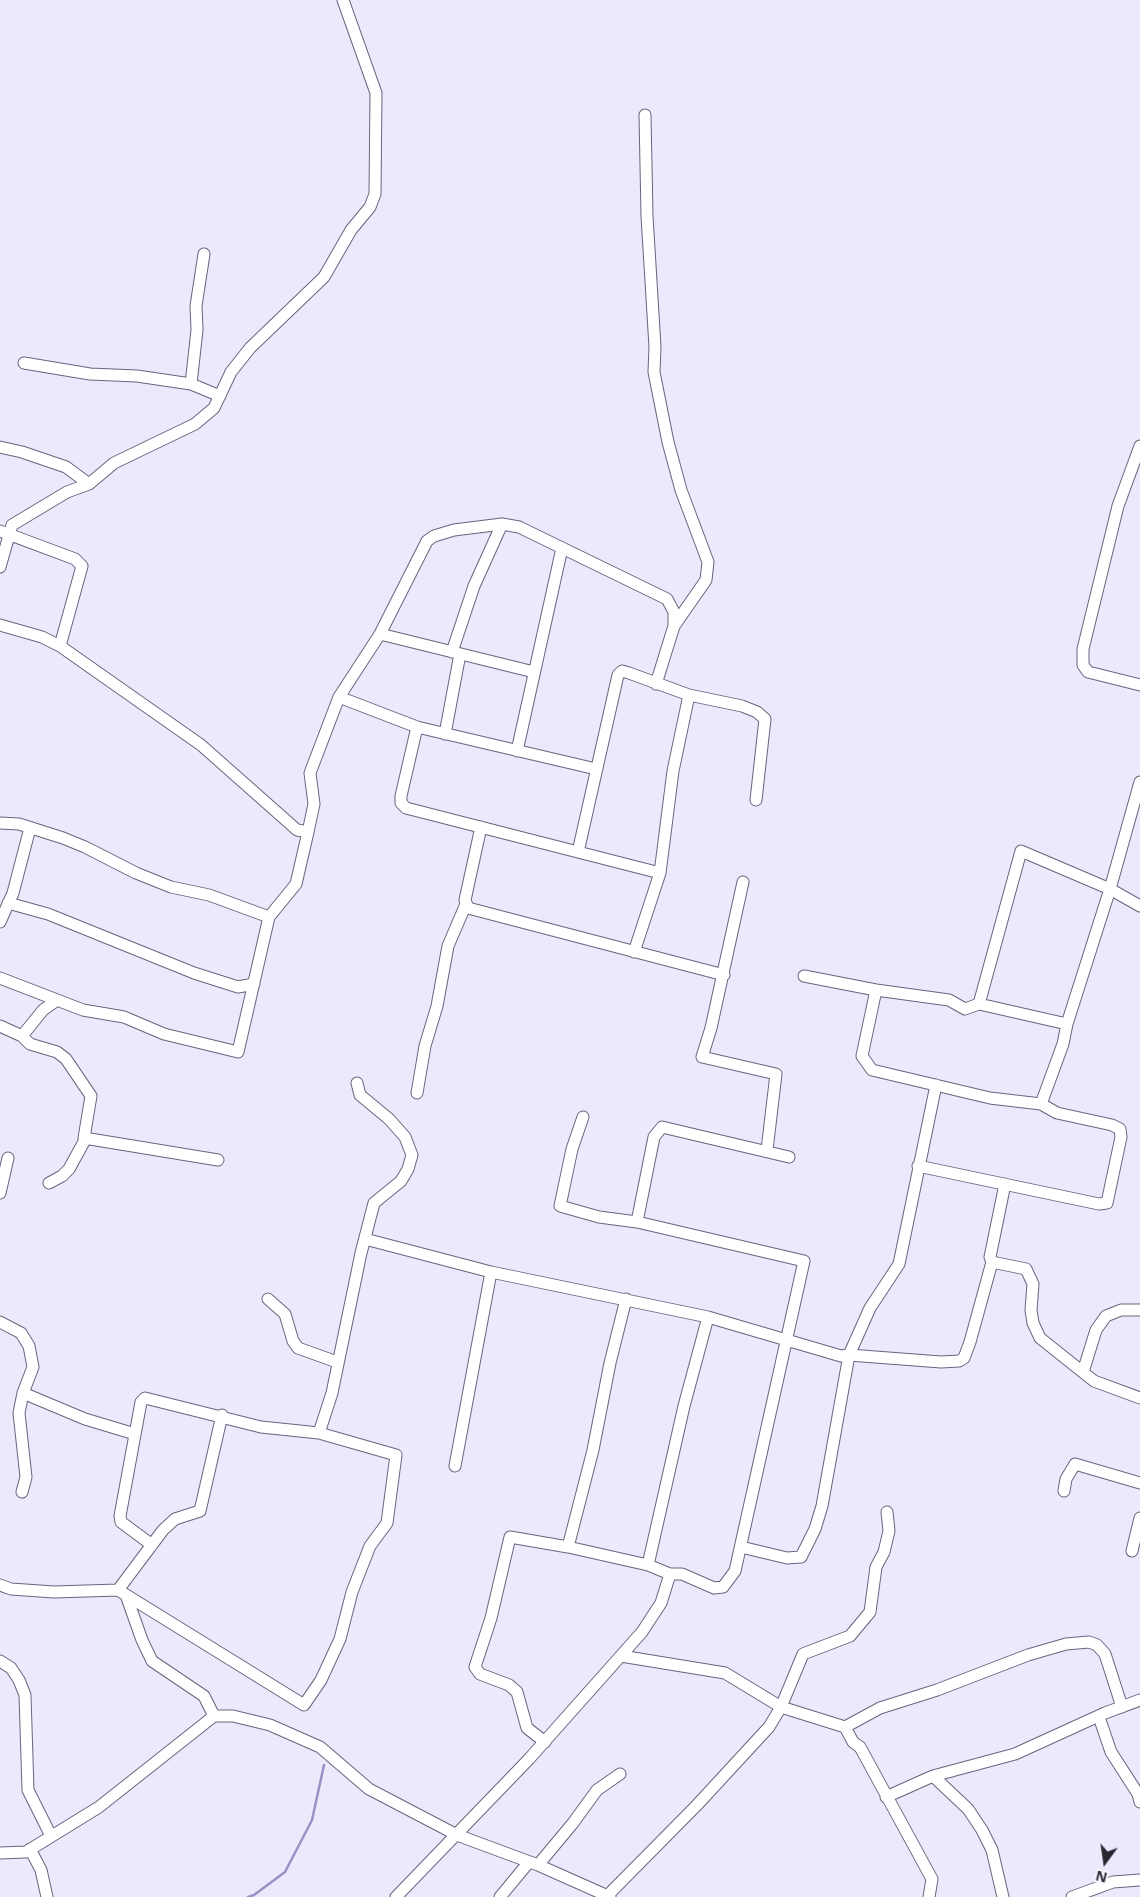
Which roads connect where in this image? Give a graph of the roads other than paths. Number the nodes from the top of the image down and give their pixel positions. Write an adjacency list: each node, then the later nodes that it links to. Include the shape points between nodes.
1 (343, 0): 6 (street, via 376,93 375,194 370,207 350,230 324,277 250,348 231,372)
2 (645, 115): 15 (street, via 654,372 676,471 708,562 706,580)
3 (204, 254): 5 (street, via 196,306 197,330)
4 (24, 363): 5 (street, via 90,374 137,376)
5 (191, 384): 6 (street)
6 (220, 396): 9 (street, via 214,408 195,424 114,463)
7 (1140, 446): 21 (street, via 1118,506 1083,649 1083,665 1088,672)
8 (0, 447): 9 (street, via 66,467)
9 (89, 484): 11 (street, via 66,492)
10 (502, 524): 12 (street, via 518,527); 16 (street, via 454,530 427,541); 18 (street, via 474,586)
11 (4, 532): 13 (street); 17 (street, via 75,559 82,566)
12 (562, 548): 15 (street, via 667,599 674,612); 19 (street)
13 (0, 567)
14 (0, 625): 17 (street, via 42,637)
15 (674, 626): 20 (street)
16 (380, 634): 18 (street); 23 (street)
17 (60, 646): 33 (street, via 201,745 297,830)
18 (456, 653): 19 (street); 25 (street)
19 (534, 672): 26 (street)
20 (656, 684): 22 (street); 27 (street, via 622,671 618,675)
21 (1140, 685)
22 (689, 695): 29 (street, via 742,706 758,712 765,719); 35 (street, via 673,771)
23 (339, 697): 24 (street); 33 (street, via 310,773 314,804)
24 (417, 727): 25 (street); 31 (street, via 401,804)
25 (445, 734): 26 (street)
26 (517, 751): 27 (street)
27 (596, 769): 34 (street)
28 (1140, 782): 37 (street)
29 (756, 800)
30 (0, 823): 32 (street)
31 (481, 827): 34 (street); 39 (street)
32 (30, 828): 38 (street); 41 (street, via 86,846 136,873 172,887 209,895)
33 (308, 832): 41 (street, via 296,884)
34 (578, 852): 35 (street)
35 (660, 873): 43 (street)
36 (743, 882): 44 (street)
37 (1110, 889): 40 (street); 50 (street, via 1021,851); 51 (street)
38 (8, 903): 42 (street); 47 (street, via 48,914 194,973 238,987)
39 (466, 904): 43 (street, via 471,910); 56 (street, via 448,946)
40 (1140, 906)
41 (269, 917): 47 (street)
42 (0, 922)
43 (634, 952): 44 (street)
44 (723, 975): 60 (street, via 702,1057 776,1074)
45 (804, 976): 48 (street)
46 (0, 978): 49 (street)
47 (254, 984): 49 (street, via 238,1052 164,1034 124,1017 83,1010)
48 (876, 990): 50 (street, via 949,1000 966,1009); 55 (street, via 862,1056 872,1070)
49 (57, 1000): 53 (street, via 43,1010)
50 (979, 1004): 51 (street)
51 (1067, 1024): 57 (street)
52 (0, 1026): 53 (street)
53 (22, 1036): 59 (street, via 42,1050 57,1052 80,1078 91,1096)
54 (357, 1083): 69 (street, via 360,1095 406,1136 412,1155 401,1181 374,1203)
55 (936, 1085): 57 (street, via 990,1098); 64 (street)
56 (416, 1093)
57 (1041, 1104): 66 (street, via 1057,1113 1120,1129 1122,1137 1107,1203)
58 (583, 1117): 68 (street, via 572,1149 560,1206 599,1217)
59 (86, 1138): 63 (street); 65 (street, via 69,1169)
60 (767, 1150): 61 (street); 68 (street, via 662,1127 654,1136)
61 (789, 1157)
62 (8, 1158): 67 (street)
63 (218, 1160)
64 (918, 1166): 66 (street); 78 (street, via 899,1264 870,1308)
65 (49, 1183)
66 (1005, 1184): 70 (street, via 990,1257)
67 (0, 1193)
68 (637, 1222): 77 (street, via 804,1261)
69 (364, 1239): 71 (street); 79 (street)
70 (992, 1262): 78 (street, via 964,1358 941,1362); 80 (street, via 1026,1269 1033,1284 1033,1324 1040,1338)
71 (491, 1272): 73 (street); 86 (street)
72 (268, 1298): 79 (street, via 285,1314 298,1348)
73 (626, 1299): 75 (street); 93 (street)
74 (1140, 1310): 80 (street, via 1122,1310 1106,1316 1096,1330)
75 (708, 1317): 77 (street); 96 (street)
76 (0, 1322): 81 (street, via 21,1333 29,1346 33,1367)
77 (788, 1339): 78 (street, via 841,1356); 94 (street)
78 (849, 1355): 94 (street, via 822,1506 801,1557 787,1558)
79 (337, 1362): 84 (street, via 332,1393)
80 (1083, 1372): 82 (street, via 1094,1381)
81 (23, 1393): 85 (street, via 85,1419); 89 (street, via 19,1413 26,1477)
82 (1140, 1398)
83 (222, 1415): 84 (street, via 261,1426); 85 (street, via 145,1398 141,1402); 92 (street, via 200,1511 175,1519)
84 (318, 1433): 99 (street, via 396,1454 387,1523 370,1546 352,1592 340,1639 321,1680 304,1705)
85 (135, 1434): 92 (street, via 121,1522)
86 (455, 1466)
87 (1140, 1483): 88 (street, via 1075,1464 1066,1479)
88 (1064, 1491)
89 (22, 1492)
90 (887, 1512): 103 (street, via 889,1531 876,1567 870,1612 850,1636 803,1654)
91 (1140, 1518): 95 (street)
92 (152, 1546): 99 (street)
93 (568, 1546): 96 (street); 108 (street, via 510,1537 491,1618 475,1667 480,1674 517,1692 527,1728)
94 (740, 1547): 97 (street, via 735,1571 722,1587 714,1588 682,1574)
95 (1132, 1551)
96 (648, 1565): 97 (street)
97 (670, 1574): 100 (street, via 662,1603)
98 (0, 1585): 99 (street, via 11,1589 54,1592)
99 (122, 1592): 105 (street, via 152,1661 204,1696)
100 (621, 1656): 103 (street, via 725,1673); 108 (street)
101 (0, 1661): 114 (street, via 11,1668 25,1694 28,1790)
102 (1140, 1700): 104 (street)
103 (781, 1707): 107 (street); 122 (street, via 730,1770)
104 (1122, 1707): 106 (street); 107 (street, via 1105,1654 1089,1642 1028,1654 937,1690 880,1708)
105 (214, 1716): 113 (street, via 233,1716 270,1725 320,1748 369,1789); 114 (street, via 99,1806)
106 (1100, 1717): 110 (street, via 1015,1754); 112 (street, via 1111,1752)
107 (846, 1727): 111 (street)
108 (544, 1742): 113 (street)
109 (620, 1774): 117 (street, via 597,1790 573,1823)
110 (933, 1776): 111 (street); 124 (street, via 968,1809 982,1830 992,1850)
111 (886, 1797): 123 (street, via 932,1879)
112 (1140, 1802)
113 (457, 1835): 117 (street); 120 (street)
114 (51, 1836): 115 (street)
115 (30, 1849): 116 (street); 119 (street, via 41,1870)
116 (0, 1853)
117 (534, 1864): 121 (street); 122 (street)
118 (1140, 1880): 125 (street, via 1113,1882)
119 (47, 1897)
120 (396, 1897)
121 (500, 1897)
122 (608, 1897)
123 (929, 1897)
124 (1003, 1897)
125 (1072, 1897)

